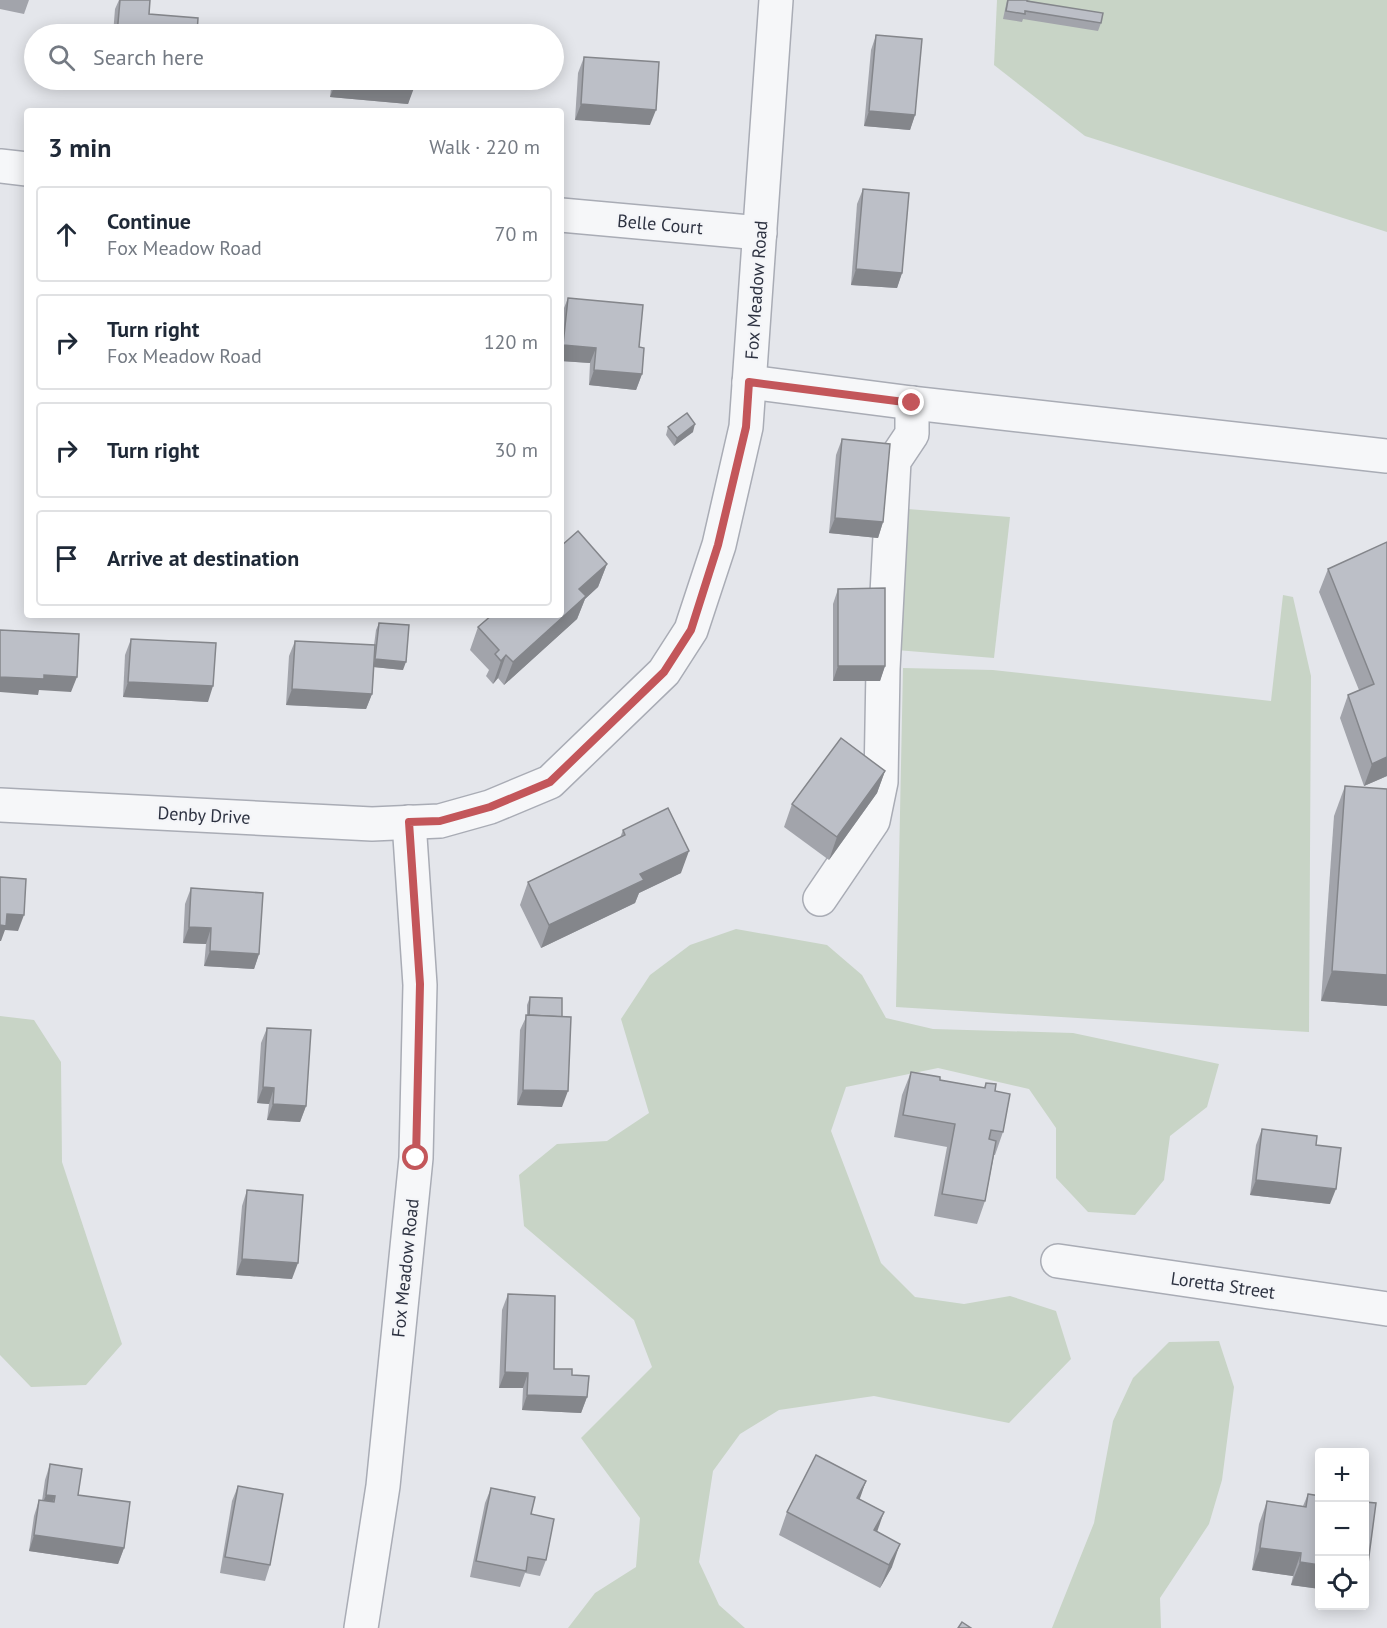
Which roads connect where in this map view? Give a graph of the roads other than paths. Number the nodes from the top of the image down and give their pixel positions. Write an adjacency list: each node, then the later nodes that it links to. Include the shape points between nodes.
1 (776, 0): 5 (street, Fox Meadow Road)
2 (0, 166): 3 (street)
3 (24, 169)
4 (564, 215): 5 (street, Belle Court)
5 (760, 233): 6 (street, Fox Meadow Road)
6 (749, 382): 7 (street); 10 (street, Fox Meadow Road, via 746,427 718,545 691,630 664,672 550,782 440,821)
7 (912, 403): 8 (street); 11 (street, via 912,434 894,461 881,782 873,821)
8 (1387, 456)
9 (0, 805): 10 (street, Denby Drive, via 360,823)
10 (409, 822): 14 (street, Fox Meadow Road, via 420,984 416,1158 383,1486)
11 (820, 899)
12 (1058, 1261): 13 (street, Loretta Street)
13 (1387, 1309)
14 (361, 1628)

